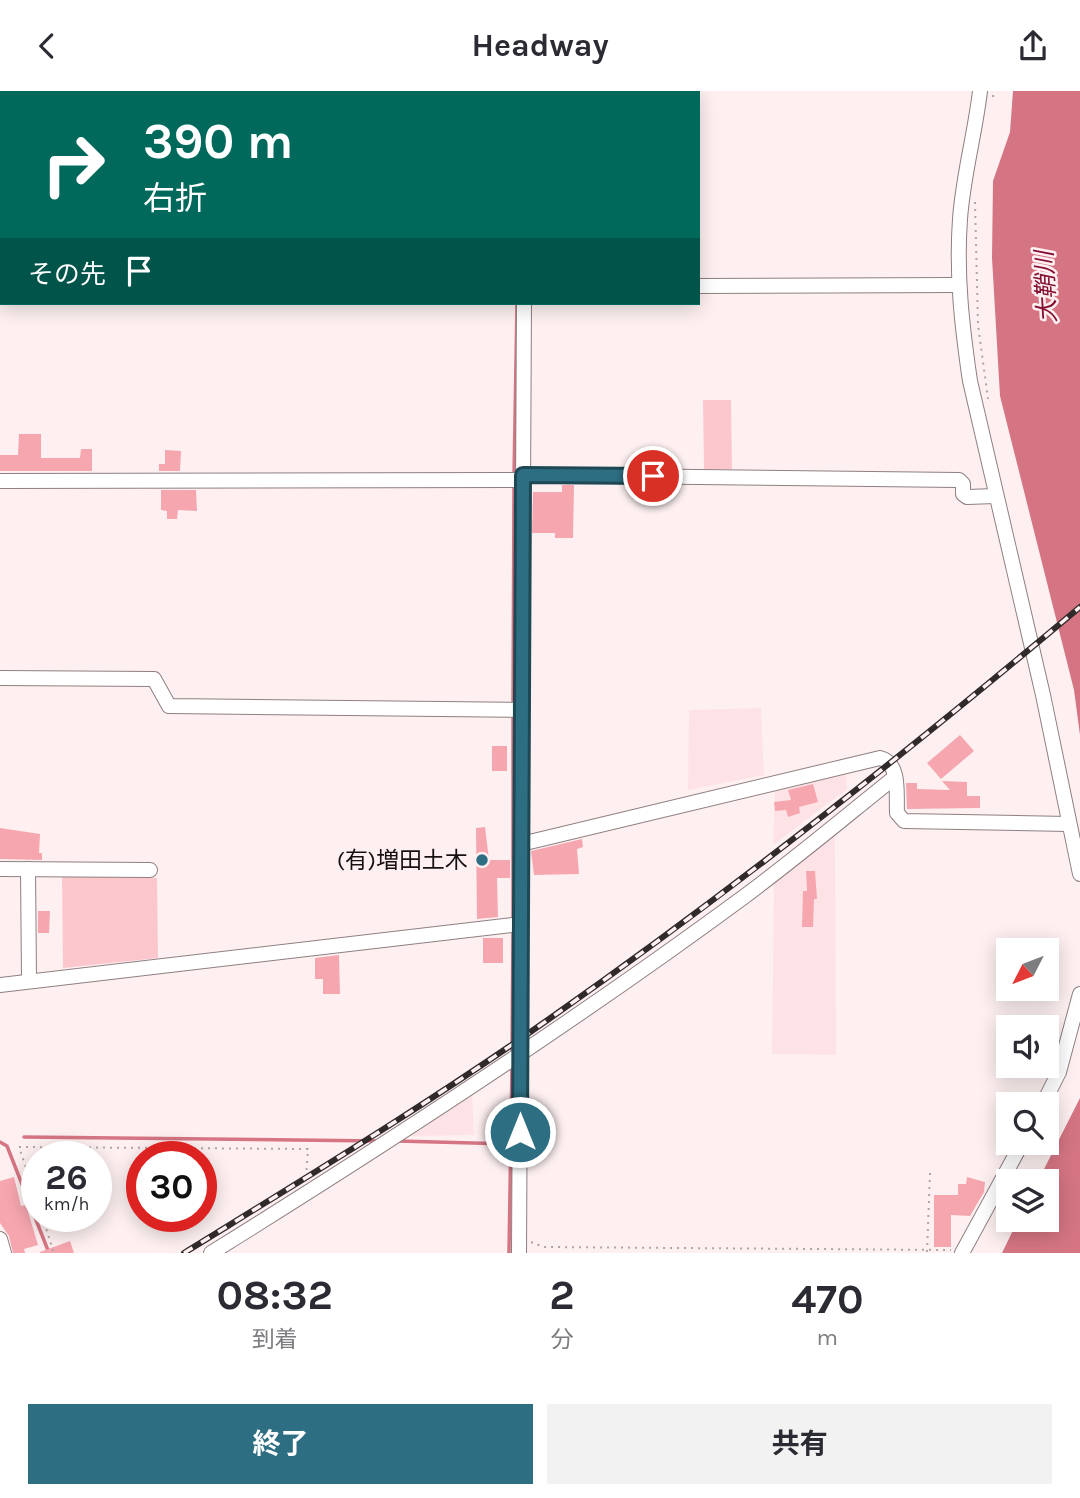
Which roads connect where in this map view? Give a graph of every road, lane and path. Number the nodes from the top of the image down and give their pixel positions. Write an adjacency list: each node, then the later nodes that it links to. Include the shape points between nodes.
1 (980, 91): 5 (street, via 960,220)
2 (994, 91): 3 (path)
3 (992, 102)
4 (975, 195): 8 (path, via 978,325)
5 (958, 285): 6 (street); 11 (street, via 970,381)
6 (700, 286)
7 (524, 305): 9 (street)
8 (989, 408)
9 (519, 478): 10 (street); 11 (street, via 959,480 967,497); 13 (street)
10 (0, 481)
11 (995, 496): 15 (street)
12 (0, 678): 13 (street, via 154,679 169,706)
13 (517, 709): 16 (street)
14 (895, 777): 15 (street, via 897,813 904,821); 16 (street, via 893,767 880,758); 25 (street, via 746,895)
15 (1069, 824): 20 (street)
16 (521, 844): 21 (street)
17 (0, 869): 18 (street)
18 (28, 869): 19 (street); 22 (street)
19 (150, 870)
20 (1080, 874)
21 (516, 924): 22 (street); 25 (street)
22 (29, 979): 23 (street)
23 (0, 985)
24 (1080, 994): 26 (street, via 1059,1072)
25 (515, 1056): 30 (street); 33 (street)
26 (1048, 1092)
27 (112, 1148): 30 (path, via 308,1149)
28 (1015, 1155): 34 (street)
29 (930, 1173): 38 (path)
30 (306, 1195): 37 (street)
31 (47, 1232): 36 (path)
32 (0, 1239): 35 (street)
33 (519, 1245): 38 (path)
34 (962, 1252): 38 (path)
35 (4, 1253)
36 (54, 1253)
37 (211, 1253)
38 (926, 1253)

